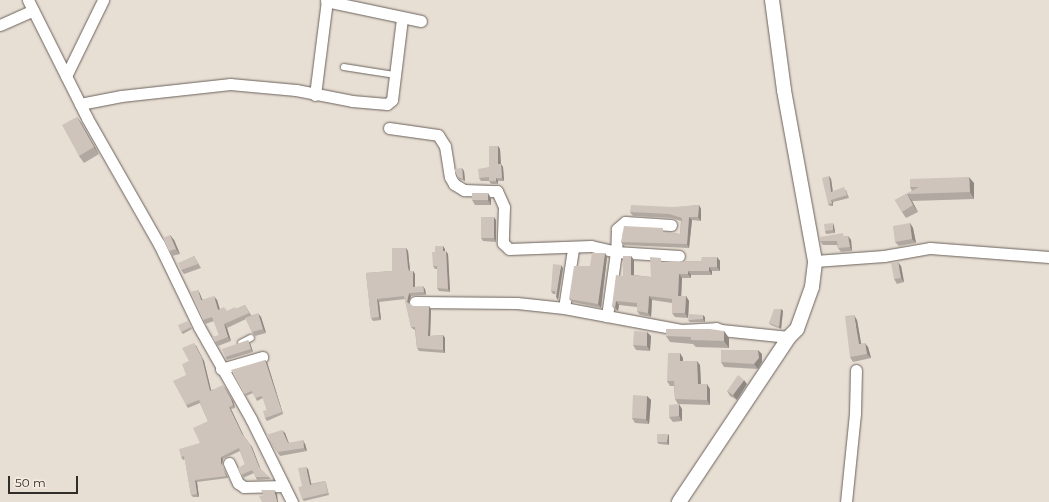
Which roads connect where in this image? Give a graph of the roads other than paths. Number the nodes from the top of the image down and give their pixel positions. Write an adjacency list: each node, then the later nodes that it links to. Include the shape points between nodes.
1 (103, 0): 10 (street)
2 (772, 0): 19 (street, via 784,90)
3 (326, 1): 5 (street); 11 (street)
4 (30, 5): 7 (street); 10 (street)
5 (402, 18): 6 (street); 9 (street)
6 (421, 21)
7 (0, 25)
8 (344, 67): 9 (lane)
9 (395, 75): 11 (street, via 392,100 387,104)
10 (66, 76): 12 (street)
11 (315, 95): 12 (street, via 296,90 230,84 121,96)
12 (80, 104): 27 (street, via 218,351)
13 (389, 128): 15 (street, via 438,135 445,146 450,177 454,184 464,190 497,191 504,207 503,243 509,249)
14 (672, 225): 16 (street, via 624,222 617,229)
15 (573, 249): 16 (street, via 591,246); 21 (street)
16 (616, 252): 17 (street); 22 (street)
17 (679, 256)
18 (1049, 257): 19 (street, via 930,248 884,256)
19 (815, 261): 23 (street, via 807,307 797,329)
20 (415, 302): 21 (street, via 517,303)
21 (564, 308): 22 (street)
22 (607, 316): 23 (street, via 681,330 716,328)
23 (789, 337): 32 (street)
24 (252, 338): 25 (lane)
25 (234, 346)
26 (262, 357): 27 (street)
27 (221, 369): 30 (street, via 251,419)
28 (856, 370): 33 (street, via 855,413)
29 (229, 463): 30 (street, via 238,483 244,487)
30 (284, 486): 31 (street)
31 (292, 502)
32 (679, 502)
33 (846, 502)

